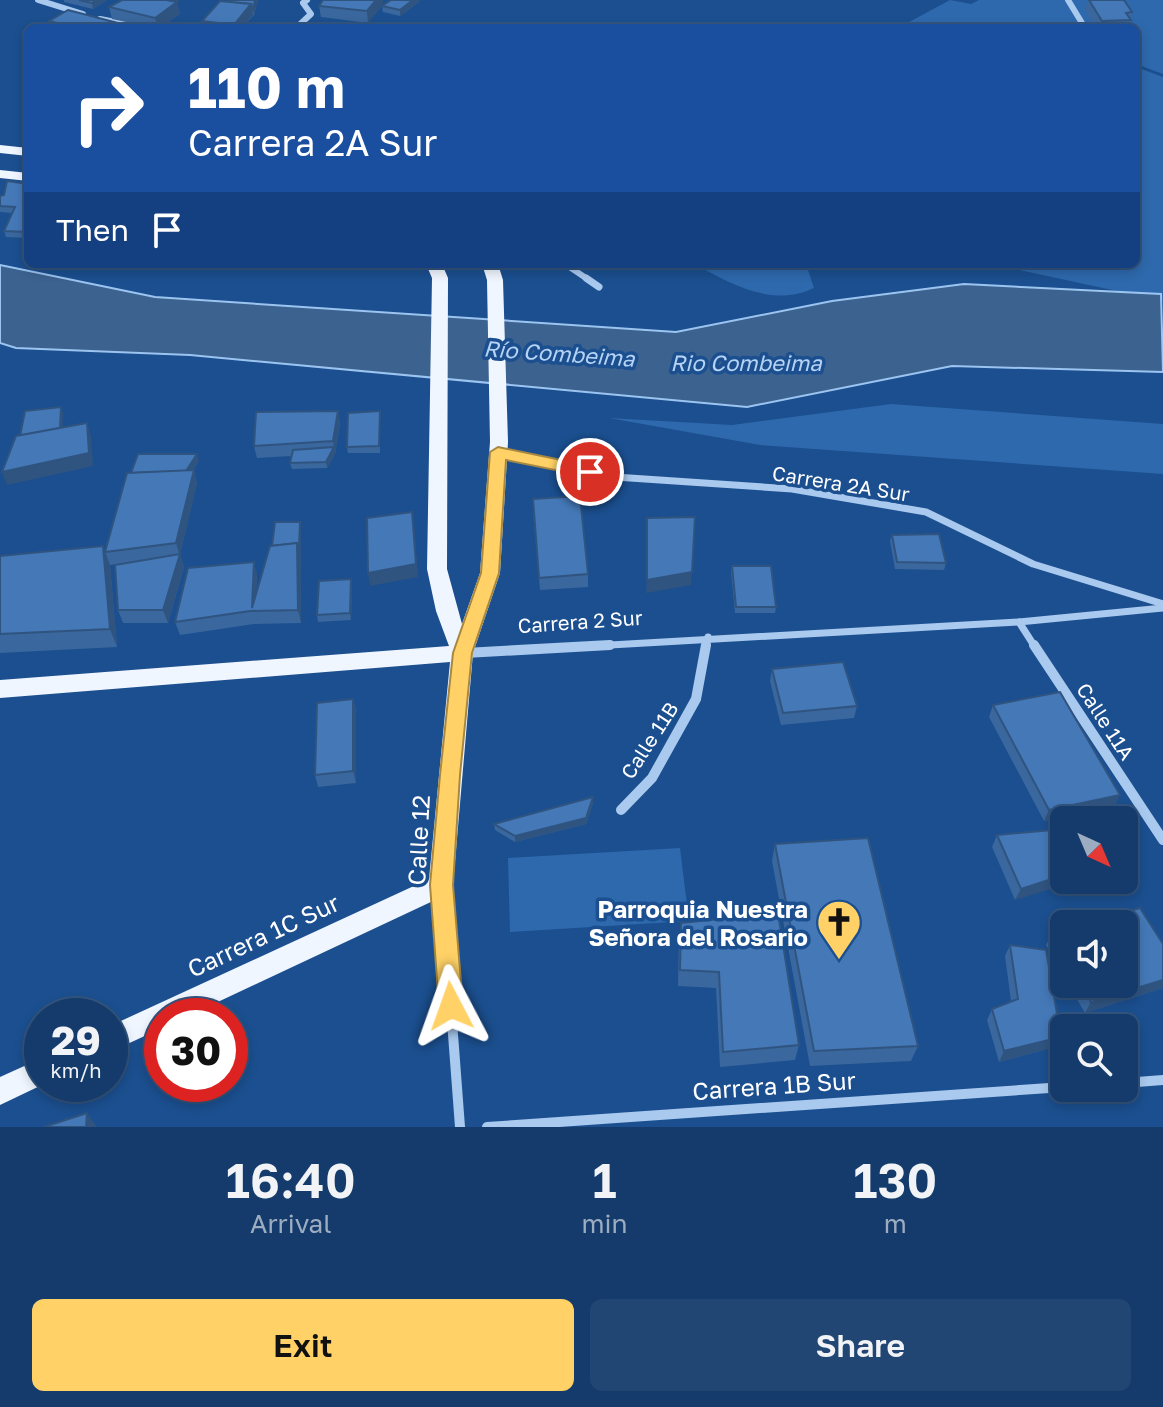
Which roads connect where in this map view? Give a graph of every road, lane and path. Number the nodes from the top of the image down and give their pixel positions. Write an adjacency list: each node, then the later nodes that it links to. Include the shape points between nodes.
1 (38, 0): 4 (street)
2 (307, 0): 5 (street, via 303,3 311,14)
3 (1068, 0): 6 (street)
4 (127, 24)
5 (300, 24)
6 (1083, 24)
7 (0, 149): 8 (main road)
8 (24, 152)
9 (0, 174): 10 (main road)
10 (24, 177)
11 (571, 268): 14 (street)
12 (437, 271): 19 (main road, Calle 12, via 437,569)
13 (493, 272): 15 (main road, Calle 12)
14 (599, 287)
15 (498, 447): 16 (street, Carrera 2A Sur, via 615,477 792,489 926,512 1033,564); 19 (main road, Calle 12, via 490,573)
16 (1163, 606): 17 (street, Carrera 2 Sur)
17 (1019, 622): 18 (street, Carrera 2 Sur); 22 (street, Calle 11A)
18 (708, 637): 19 (street, Carrera 2 Sur); 21 (street, Calle 11B, via 696,699 652,778)
19 (462, 653): 20 (main road, Carrera 2 Sur); 23 (main road, Calle 12)
20 (0, 689)
21 (621, 810)
22 (1163, 840)
23 (441, 885): 24 (main road, Carrera 1C Sur); 30 (street, Calle 12)
24 (128, 1031)
25 (24, 1080): 29 (main road)
26 (1163, 1080): 27 (street)
27 (1138, 1082)
28 (1050, 1088): 31 (street, Carrera 1B Sur)
29 (0, 1091)
30 (460, 1127)
31 (487, 1127)

